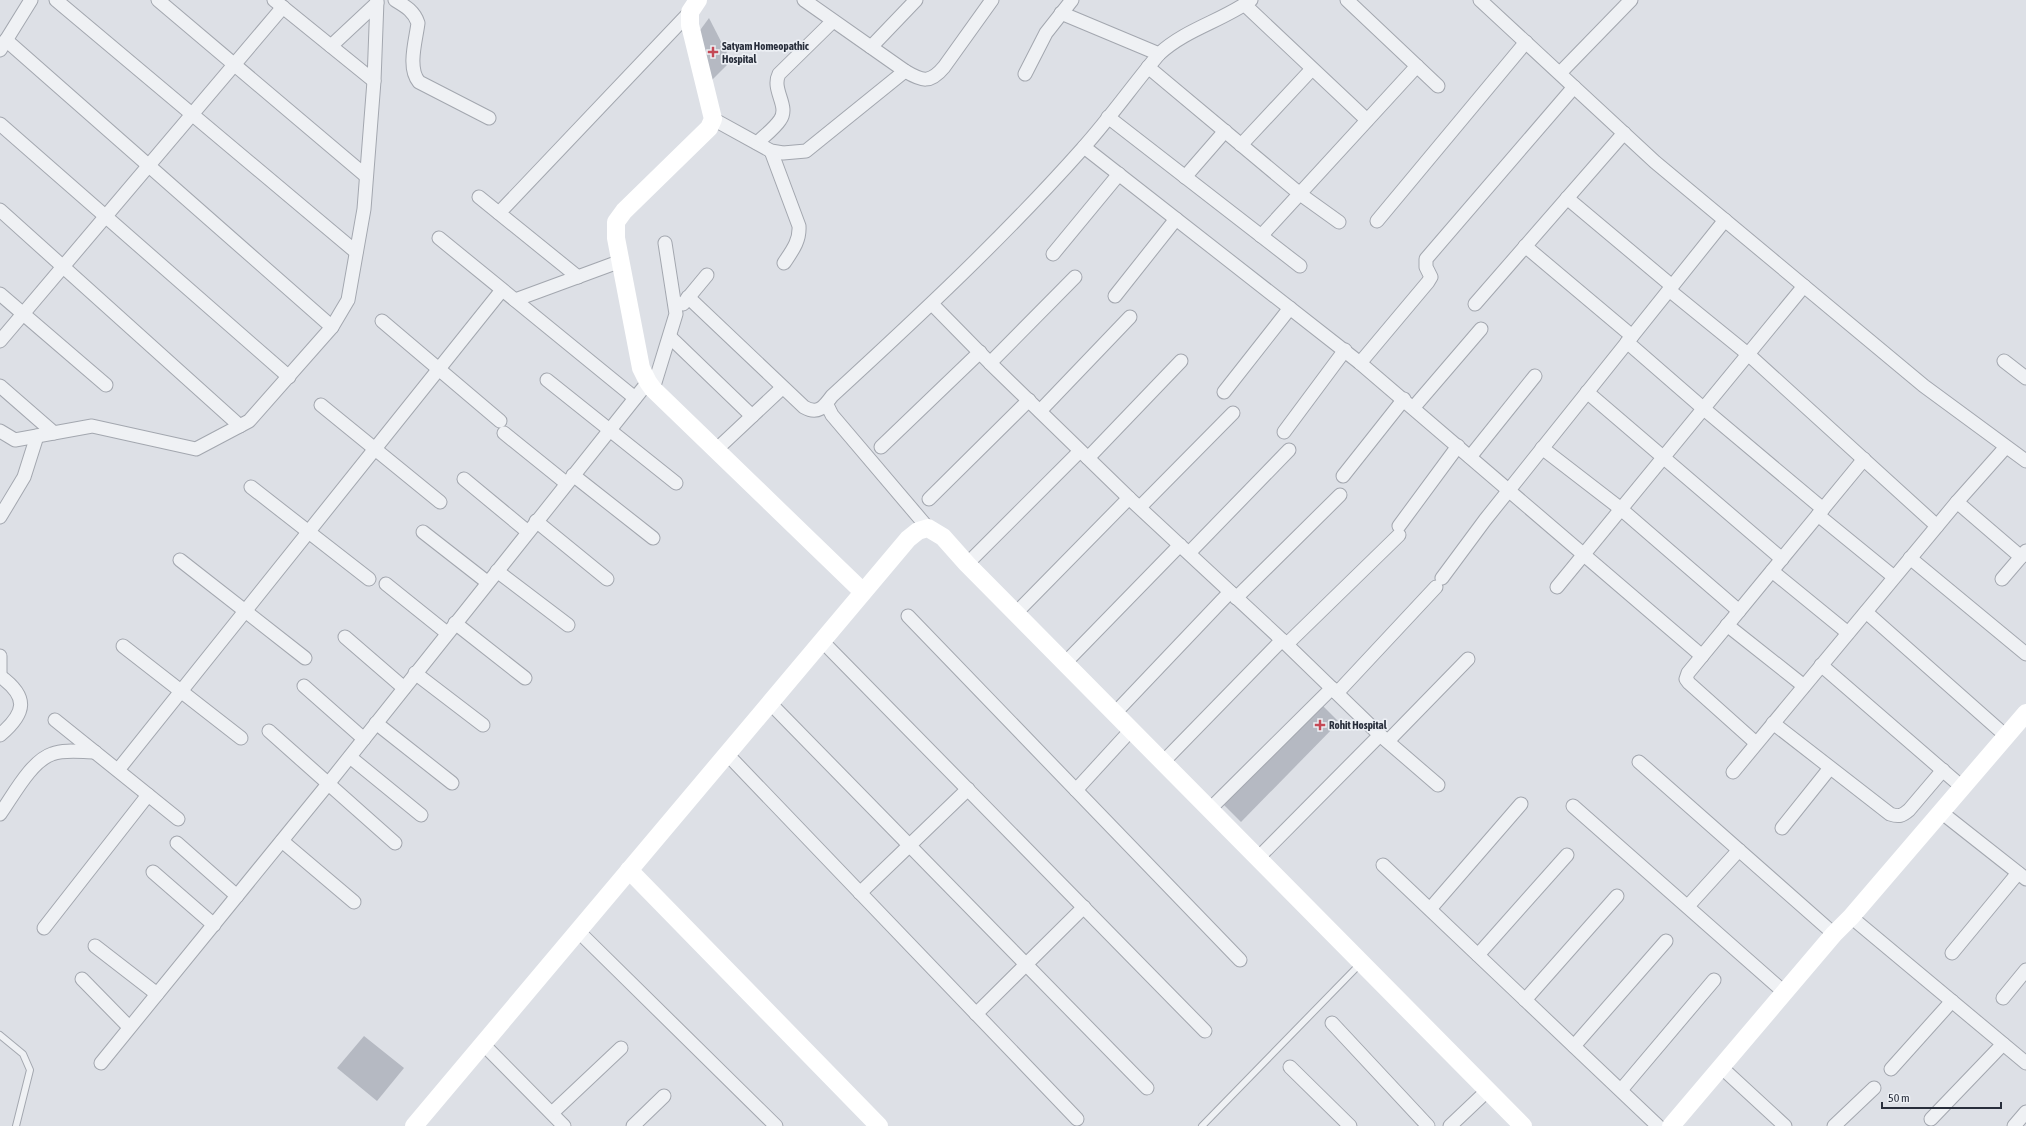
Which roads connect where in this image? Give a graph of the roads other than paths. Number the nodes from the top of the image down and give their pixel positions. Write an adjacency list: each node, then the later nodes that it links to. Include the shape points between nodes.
1 (56, 0): 33 (street)
2 (158, 0): 23 (street)
3 (395, 0): 35 (street, via 409,9 416,16 418,23 413,66 415,78)
4 (804, 0): 17 (street)
5 (916, 0): 21 (street)
6 (992, 0): 27 (street, via 940,73 927,80)
7 (1072, 0): 16 (street)
8 (1347, 0): 24 (street)
9 (1480, 0): 18 (street)
10 (1631, 0): 28 (street)
11 (377, 1): 20 (street); 30 (street)
12 (26, 2): 19 (street)
13 (1248, 2): 22 (street, via 1232,13 1188,33); 26 (street)
14 (279, 3): 20 (street); 23 (street)
15 (694, 6): 36 (street, via 690,25); 53 (street)
16 (1061, 13): 22 (street); 29 (street, via 1038,46)
17 (833, 21): 21 (street); 41 (street, via 779,74 776,85 783,115)
18 (1526, 42): 28 (street); 57 (street)
19 (3, 45): 45 (street)
20 (331, 46): 30 (street)
21 (871, 47): 27 (street)
22 (1160, 54): 25 (street)
23 (234, 64): 33 (street); 47 (street)
24 (1417, 66): 31 (street); 37 (street)
25 (1148, 67): 34 (street); 39 (street)
26 (1312, 69): 37 (street); 42 (street)
27 (905, 72): 44 (street, via 806,151 795,154)
28 (1560, 73): 32 (street)
29 (1025, 74)
30 (374, 81): 47 (street)
31 (1438, 86)
32 (1574, 87): 40 (street); 97 (street, via 1426,259 1426,267 1431,277 1428,282)
33 (192, 114): 45 (street); 63 (street)
34 (1108, 117): 43 (street); 48 (street)
35 (489, 118)
36 (713, 119): 41 (street); 65 (street, via 709,128 624,210 616,222 616,238)
37 (1367, 120): 49 (street)
38 (0, 124): 54 (street)
39 (1224, 131): 42 (street); 48 (street)
40 (1624, 133): 51 (street); 56 (street)
41 (757, 143): 44 (street)
42 (1241, 145): 49 (street)
43 (1084, 147): 46 (street); 79 (street)
44 (771, 150): 66 (street, via 799,230 798,240)
45 (149, 164): 54 (street); 86 (street)
46 (1119, 174): 55 (street); 64 (street)
47 (366, 176): 63 (street, via 364,209)
48 (1186, 177): 59 (street)
49 (1300, 194): 58 (street); 59 (street)
50 (479, 196): 53 (street)
51 (1567, 198): 62 (street); 73 (street)
52 (0, 210): 67 (street)
53 (499, 213): 70 (street)
54 (106, 216): 67 (street); 100 (street)
55 (1176, 219): 76 (street); 81 (street)
56 (1725, 220): 72 (street); 73 (street)
57 (1377, 221)
58 (1340, 222)
59 (1261, 236): 68 (street)
60 (438, 238): 74 (street)
61 (665, 243): 83 (street)
62 (1525, 246): 80 (street); 89 (street)
63 (356, 252): 86 (street, via 348,300)
64 (1053, 254)
65 (621, 261): 70 (street); 105 (street, via 641,368)
66 (784, 263)
67 (64, 266): 82 (street); 118 (street)
68 (1300, 266)
69 (707, 275): 77 (street)
70 (578, 277): 78 (street)
71 (1075, 277): 96 (street)
72 (1804, 286): 93 (street); 127 (street, via 1924,386)
73 (1671, 288): 89 (street); 93 (street)
74 (502, 290): 78 (street); 98 (street)
75 (0, 294): 82 (street)
76 (1115, 296)
77 (688, 297): 83 (street); 106 (street)
78 (515, 300): 109 (street)
79 (932, 304): 92 (street); 113 (street, via 832,396)
80 (1475, 304)
81 (1290, 308): 91 (street); 107 (street)
82 (23, 313): 90 (street); 103 (street)
83 (676, 314): 88 (street)
84 (1130, 317): 115 (street)
85 (382, 321): 98 (street)
86 (332, 327): 100 (street)
87 (1481, 329): 111 (street)
88 (670, 337): 105 (street); 117 (street)
89 (1630, 339): 108 (street); 114 (street)
90 (0, 340)
91 (1345, 350): 97 (street); 121 (street)
92 (980, 352): 96 (street); 125 (street)
93 (1749, 355): 114 (street); 134 (street)
94 (1181, 361): 131 (street)
95 (2004, 361): 101 (street)
96 (990, 363): 110 (street)
97 (1360, 363): 111 (street)
98 (439, 369): 128 (street); 138 (street, via 502,427)
99 (1535, 376): 132 (street)
100 (289, 377): 118 (street, via 249,421)
101 (2026, 378)
102 (547, 380): 119 (street)
103 (106, 385)
104 (0, 386): 122 (street)
105 (650, 386): 109 (street); 129 (street)
106 (782, 388): 113 (street, via 809,410); 117 (street)
107 (1224, 392)
108 (1587, 392): 126 (street); 133 (street)
109 (636, 398): 119 (street)
110 (1029, 400): 115 (street); 144 (street)
111 (1409, 403): 124 (street); 136 (street)
112 (321, 405): 128 (street)
113 (827, 405): 153 (street, via 832,415)
114 (1704, 409): 133 (street); 149 (street)
115 (1040, 411): 131 (street)
116 (1233, 413): 147 (street)
117 (752, 416): 129 (street)
118 (240, 426): 122 (street, via 196,449 92,426)
119 (610, 428): 138 (street); 139 (street)
120 (0, 431): 123 (street, via 15,440)
121 (1284, 432)
122 (54, 433): 123 (street)
123 (37, 436): 150 (street, via 24,477)
124 (1458, 446): 132 (street); 187 (street, via 1399,531)
125 (881, 447)
126 (1542, 448): 141 (street); 148 (street)
127 (2006, 448): 135 (street); 146 (street)
128 (375, 449): 145 (street); 154 (street)
129 (717, 449): 174 (street)
130 (1289, 450): 158 (street)
131 (1084, 454): 143 (street); 164 (street)
132 (1470, 456): 141 (street)
133 (1663, 458): 148 (street); 162 (street)
134 (1864, 459): 149 (street); 152 (street)
135 (2026, 462)
136 (1343, 476)
137 (464, 479): 156 (street)
138 (569, 479): 151 (street); 157 (street)
139 (676, 483)
140 (251, 487): 154 (street)
141 (1508, 490): 159 (street); 202 (street, via 1439,582)
142 (1340, 495): 175 (street)
143 (1129, 498): 147 (street); 179 (street)
144 (930, 499)
145 (440, 502)
146 (1957, 502): 152 (street); 160 (street)
147 (1140, 507): 158 (street)
148 (1621, 509): 159 (street); 177 (street)
149 (1821, 512): 162 (street); 167 (street)
150 (0, 517)
151 (536, 521): 156 (street); 168 (street)
152 (1937, 526): 161 (street)
153 (928, 528): 164 (street, via 943,537); 174 (street, via 908,538)
154 (308, 532): 170 (street); 176 (street)
155 (423, 532): 171 (street)
156 (528, 532): 165 (street)
157 (653, 538)
158 (1184, 549): 175 (street); 194 (street)
159 (1584, 554): 173 (street); 191 (street)
160 (2023, 554): 169 (street)
161 (1910, 558): 167 (street); 189 (street)
162 (1782, 559): 166 (street)
163 (180, 560): 176 (street)
164 (967, 564): 179 (street)
165 (496, 571): 171 (street); 182 (street)
166 (1772, 571): 177 (street); 184 (street)
167 (1894, 577): 178 (street)
168 (607, 579)
169 (2002, 579)
170 (369, 580)
171 (488, 582): 183 (street)
172 (386, 584): 183 (street)
173 (1557, 587)
174 (863, 592): 186 (street)
175 (1233, 595): 187 (street); 205 (street)
176 (245, 611): 192 (street); 203 (street)
177 (1739, 611): 181 (street)
178 (1866, 612): 184 (street); 214 (street)
179 (1016, 613): 194 (street)
180 (908, 616): 233 (street)
181 (1728, 625): 191 (street); 200 (street)
182 (568, 626)
183 (451, 628): 196 (street); 198 (street)
184 (1848, 633): 195 (street)
185 (345, 637): 201 (street)
186 (822, 641): 204 (street); 232 (street)
187 (1284, 642): 202 (street); 222 (street)
188 (123, 646): 203 (street)
189 (2026, 654)
190 (0, 656): 197 (street)
191 (1702, 656): 218 (street, via 1686,679)
192 (304, 658)
193 (1468, 659): 216 (street)
194 (1065, 663): 205 (street)
195 (1822, 665): 200 (street); 226 (street)
196 (415, 673): 201 (street); 210 (street)
197 (0, 676): 213 (street, via 14,686 21,705 18,716 11,726)
198 (525, 678)
199 (304, 686): 217 (street)
200 (1804, 686): 209 (street)
201 (404, 688): 208 (street)
202 (1334, 690): 216 (street); 237 (street)
203 (181, 692): 215 (street); 225 (street)
204 (770, 703): 220 (street); 246 (street)
205 (1115, 713): 211 (street)
206 (2026, 713): 214 (street)
207 (55, 720): 219 (street)
208 (376, 723): 217 (street); 228 (street)
209 (1773, 723): 218 (street); 224 (street)
210 (483, 725)
211 (1131, 730): 222 (street); 233 (street)
212 (269, 731): 229 (street)
213 (0, 735)
214 (2006, 736): 231 (street)
215 (241, 738)
216 (1384, 738): 230 (street); 249 (street)
217 (364, 739): 221 (street)
218 (1756, 743): 227 (street)
219 (95, 752): 225 (street); 239 (street, via 53,753 43,758 35,765)
220 (727, 754): 251 (street); 254 (street)
221 (350, 757): 229 (street); 240 (street)
222 (1164, 762): 237 (street)
223 (1639, 762): 247 (street)
224 (1830, 768): 226 (street, via 1897,817 1910,810); 242 (street)
225 (118, 770): 234 (street)
226 (1943, 770): 231 (street)
227 (1733, 772)
228 (452, 783)
229 (328, 784): 243 (street); 245 (street)
230 (1438, 785)
231 (1962, 787): 238 (street)
232 (968, 789): 246 (street); 259 (street)
233 (1076, 790): 270 (street)
234 (148, 795): 241 (street); 263 (street)
235 (1521, 804): 260 (street)
236 (1573, 806): 258 (street)
237 (1210, 810): 249 (street)
238 (1941, 812): 253 (street); 261 (street)
239 (0, 814)
240 (421, 815)
241 (178, 819)
242 (1782, 828)
243 (282, 841): 255 (street); 257 (street)
244 (177, 843): 255 (street)
245 (395, 843)
246 (910, 845): 254 (street); 272 (street)
247 (1739, 850): 258 (street); 265 (street)
248 (1567, 855): 269 (street)
249 (1258, 858): 271 (street)
250 (1383, 864): 260 (street)
251 (629, 870): 264 (street); 309 (street)
252 (153, 872): 262 (street)
253 (2022, 876): 268 (street)
254 (860, 893): 281 (street)
255 (237, 896): 262 (street)
256 (1617, 896): 279 (street)
257 (354, 902)
258 (1688, 906): 276 (street)
259 (1084, 908): 272 (street); 284 (street)
260 (1430, 909): 269 (street)
261 (1851, 917): 265 (street); 280 (street)
262 (214, 925): 277 (street)
263 (44, 928)
264 (578, 931): 286 (street); 308 (street)
265 (1834, 934): 276 (street)
266 (1666, 941): 288 (street)
267 (95, 946): 277 (street)
268 (1952, 953)
269 (1478, 955): 279 (street)
270 (1240, 960)
271 (1361, 962): 297 (street); 310 (lane)
272 (1026, 964): 281 (street); 295 (street)
273 (2026, 970): 278 (street)
274 (82, 979): 283 (street)
275 (1714, 980): 298 (street)
276 (1784, 992): 293 (street)
277 (157, 994): 283 (street)
278 (2003, 998)
279 (1525, 1000): 288 (street)
280 (1952, 1001): 287 (street); 294 (street)
281 (976, 1014): 302 (street)
282 (1332, 1023): 312 (street)
283 (129, 1028): 290 (street)
284 (1206, 1031)
285 (0, 1035): 304 (lane, via 24,1054 30,1070)
286 (483, 1044): 301 (street); 305 (street)
287 (2003, 1044): 291 (street); 303 (street)
288 (1574, 1046): 298 (street)
289 (621, 1048): 301 (street)
290 (101, 1063)
291 (2026, 1063)
292 (1290, 1067): 311 (street)
293 (1721, 1067): 316 (street); 317 (street)
294 (1891, 1069)
295 (1147, 1088)
296 (1874, 1088): 318 (street)
297 (1488, 1090): 313 (street); 314 (street)
298 (1620, 1090): 315 (street)
299 (664, 1096): 307 (street)
300 (2026, 1112): 319 (street)
301 (552, 1113): 306 (street)
302 (1077, 1119)
303 (1931, 1119)
304 (16, 1126)
305 (414, 1126)
306 (564, 1126)
307 (633, 1126)
308 (776, 1126)
309 (880, 1126)
310 (1202, 1126)
311 (1350, 1126)
312 (1428, 1126)
313 (1450, 1126)
314 (1523, 1126)
315 (1658, 1126)
316 (1671, 1126)
317 (1785, 1126)
318 (1834, 1126)
319 (2014, 1126)

